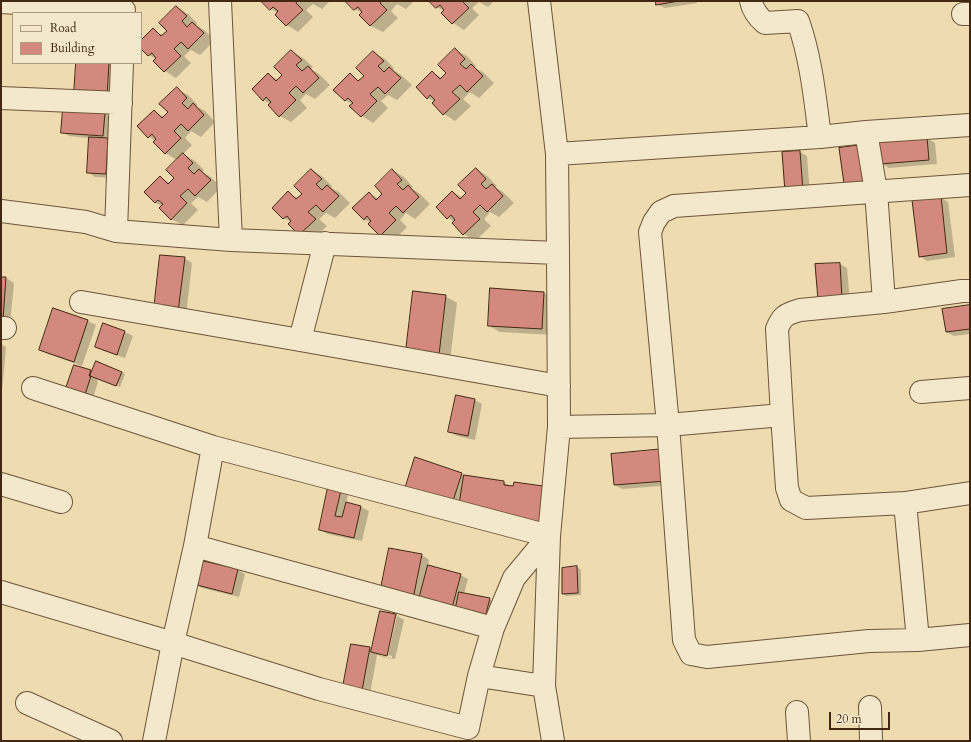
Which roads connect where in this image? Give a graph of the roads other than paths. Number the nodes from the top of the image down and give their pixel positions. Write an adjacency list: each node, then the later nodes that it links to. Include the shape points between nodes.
1 (220, 1): 17 (street)
2 (539, 1): 12 (street)
3 (751, 1): 11 (street, via 758,17 765,23 798,21 804,38)
4 (1, 2): 5 (street)
5 (124, 8)
6 (122, 64): 8 (street)
7 (1, 98): 8 (street)
8 (121, 103): 16 (street)
9 (970, 125): 10 (street)
10 (866, 132): 11 (street); 14 (street)
11 (820, 137): 12 (street)
12 (557, 154): 19 (street)
13 (970, 185): 14 (street)
14 (876, 191): 22 (street); 29 (street, via 674,206 661,212 650,232)
15 (1, 211): 16 (street, via 86,222)
16 (116, 231): 17 (street)
17 (231, 240): 18 (street)
18 (325, 244): 19 (street); 23 (street)
19 (558, 253): 24 (street)
20 (970, 291): 22 (street)
21 (81, 302): 23 (street)
22 (884, 302): 28 (street, via 800,310 789,313 780,321 776,329)
23 (300, 340): 24 (street)
24 (558, 386): 30 (street)
25 (33, 388): 31 (street)
26 (970, 388): 27 (street)
27 (921, 392)
28 (782, 415): 29 (street); 35 (street, via 787,488 791,500 806,508)
29 (668, 424): 30 (street); 41 (street, via 684,640 691,654 706,657 869,641)
30 (559, 427): 36 (street)
31 (213, 447): 36 (street); 37 (street)
32 (1, 484): 34 (street)
33 (970, 493): 35 (street)
34 (61, 502)
35 (905, 503): 41 (street)
36 (549, 536): 39 (street, via 514,578); 44 (street)
37 (195, 546): 39 (street); 42 (street)
38 (1, 592): 42 (street)
39 (493, 628): 43 (street)
40 (970, 635): 41 (street)
41 (918, 640)
42 (174, 643): 48 (street); 50 (street)
43 (479, 676): 44 (street); 48 (street)
44 (544, 686): 51 (street)
45 (27, 703): 49 (street)
46 (870, 707): 53 (street)
47 (797, 712): 52 (street)
48 (467, 735)
49 (111, 741)
50 (154, 741)
51 (553, 741)
52 (799, 741)
53 (871, 741)

